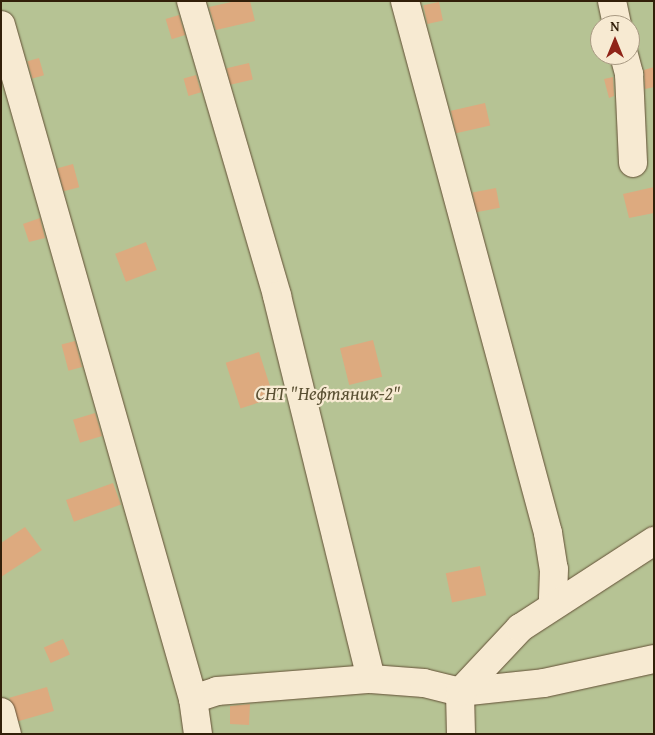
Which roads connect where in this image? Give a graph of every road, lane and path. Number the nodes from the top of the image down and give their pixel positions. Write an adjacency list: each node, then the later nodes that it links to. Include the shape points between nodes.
1 (191, 1): 11 (lane, via 277,296)
2 (405, 1): 9 (lane, via 548,533 554,569)
3 (612, 1): 4 (lane)
4 (615, 15)
5 (1, 25): 13 (lane)
6 (627, 65): 7 (lane)
7 (633, 163)
8 (654, 541): 9 (lane)
9 (553, 605): 12 (lane, via 520,628)
10 (654, 659): 12 (lane, via 544,683)
11 (371, 679): 12 (lane, via 424,683); 13 (lane, via 217,691)
12 (460, 692): 17 (lane)
13 (192, 700): 16 (lane)
14 (1, 712): 15 (lane)
15 (8, 734)
16 (198, 734)
17 (461, 734)

